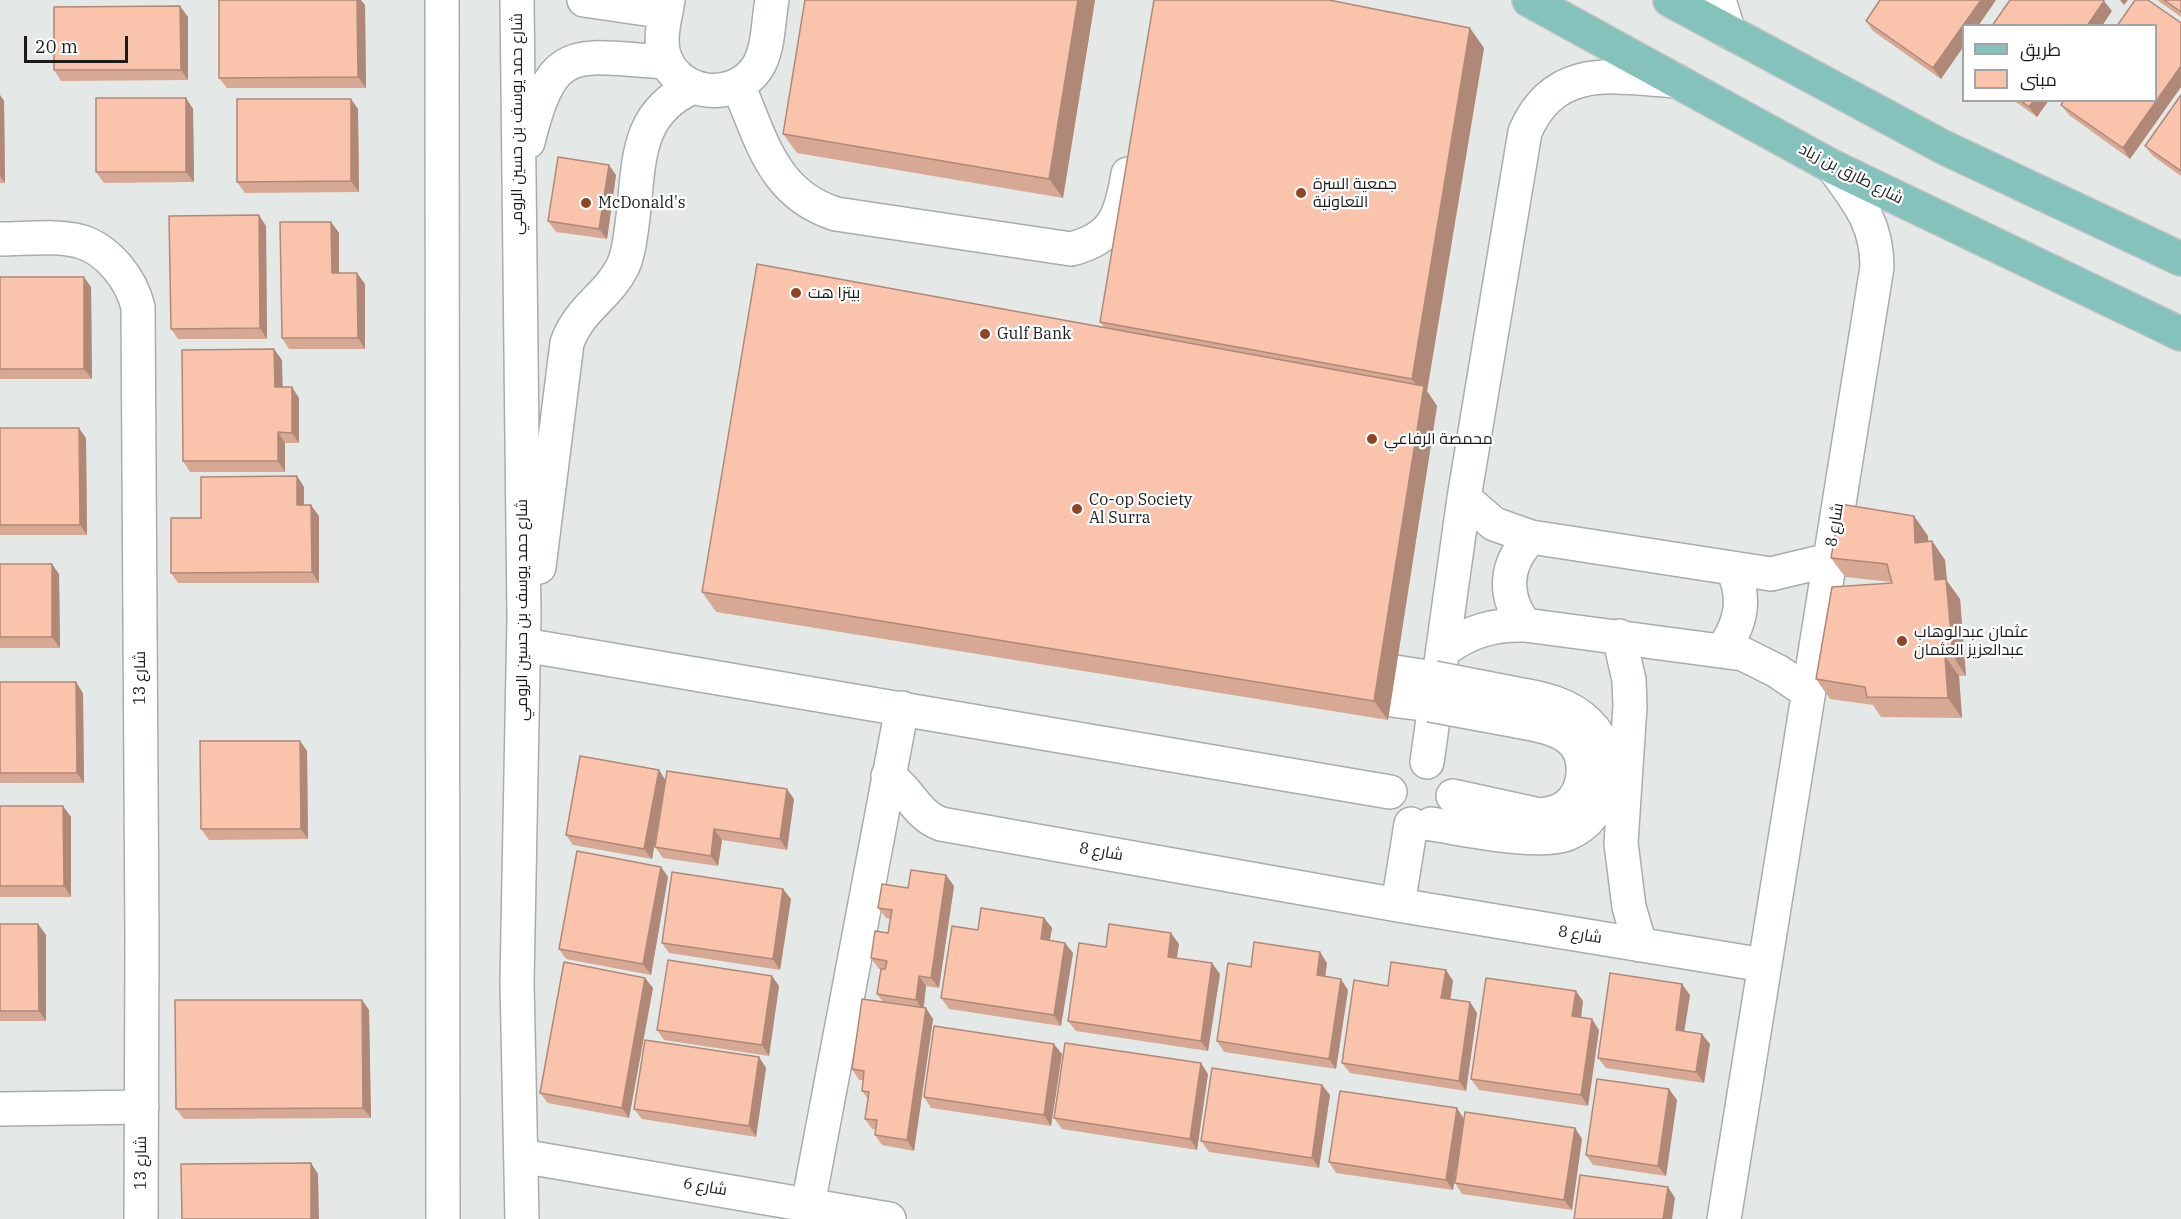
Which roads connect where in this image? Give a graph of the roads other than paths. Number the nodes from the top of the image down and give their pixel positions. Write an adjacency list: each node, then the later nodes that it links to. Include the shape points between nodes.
1 (442, 0): 46 (street)
2 (517, 0): 16 (street, شارع حمد يوسف بن حسين الرومي)
3 (584, 0): 8 (street)
4 (772, 0): 12 (street, via 763,54 758,66)
5 (1529, 0): 11 (main road, شارع طارق بن زياد)
6 (1670, 0): 9 (main road)
7 (1719, 0): 9 (street)
8 (667, 6): 10 (street, via 662,41)
9 (1729, 32): 18 (main road, via 1943,147)
10 (667, 62): 13 (street, via 674,73); 16 (street, via 588,58 564,65 540,97)
11 (1677, 81): 15 (main road, شارع طارق بن زياد); 20 (street, via 1604,76 1573,81 1550,95 1529,122)
12 (738, 86): 13 (street, via 714,91); 14 (street, via 783,182 807,202 836,214 1071,249 1097,240 1117,220 1123,207)
13 (693, 87): 25 (street, via 672,98 649,124 625,264 609,287 583,312 567,343 543,548)
14 (1131, 150)
15 (1833, 167): 19 (main road, شارع طارق بن زياد); 22 (street, شارع 8, via 1868,218 1877,248 1877,267)
16 (517, 187): 25 (street, شارع حمد يوسف بن حسين الرومي)
17 (0, 238): 41 (street, شارع 13, via 79,241 95,249 120,271 138,307)
18 (2181, 259)
19 (2181, 334)
20 (1464, 498): 21 (street, via 1494,524); 28 (street)
21 (1531, 537): 23 (street); 24 (street, via 1511,563 1508,579 1515,612)
22 (1829, 560): 23 (street, via 1772,574); 30 (street, شارع 8)
23 (1732, 568): 27 (street, via 1739,590 1740,616)
24 (1526, 625): 26 (street); 28 (street, via 1504,624 1463,636)
25 (524, 631): 32 (street); 43 (street, شارع حمد يوسف بن حسين الرومي, via 518,982)
26 (1619, 636): 27 (street); 39 (street, via 1629,680 1630,706 1621,843 1629,907)
27 (1722, 650): 30 (street, via 1762,662)
28 (1436, 677): 29 (street); 31 (street, bridge); 33 (street)
29 (1393, 686)
30 (1808, 692): 40 (street, شارع 8)
31 (1517, 707): 36 (street, via 1573,741 1583,764 1575,798 1555,813 1540,815); 37 (street, via 1547,700 1589,723 1600,738 1608,769 1597,808 1580,826 1553,838)
32 (902, 708): 34 (street); 35 (street)
33 (1427, 762): 35 (street, via 1404,767); 36 (street, via 1449,776)
34 (888, 776): 38 (street, شارع 8, via 906,790 919,812 941,824); 44 (street)
35 (1390, 792): 37 (street, via 1395,811)
36 (1453, 796): 37 (street, via 1447,814)
37 (1421, 824): 38 (street)
38 (1398, 905): 39 (street, شارع 8)
39 (1640, 945): 40 (street, شارع 8)
40 (1764, 965): 49 (street, شارع 8)
41 (142, 1107): 42 (street); 45 (street, شارع 13)
42 (0, 1109)
43 (521, 1156): 44 (street, شارع 6); 47 (street, شارع حمد يوسف بن حسين الرومي)
44 (808, 1205): 48 (street, شارع 6)
45 (141, 1219)
46 (442, 1219)
47 (522, 1219)
48 (889, 1219)
49 (1724, 1219)

